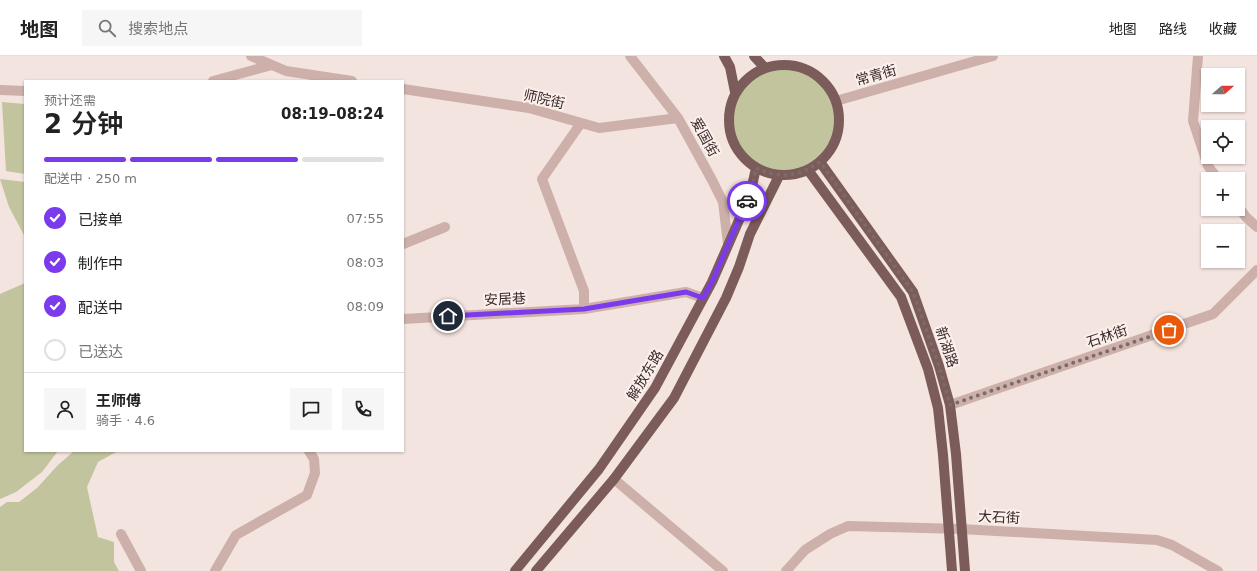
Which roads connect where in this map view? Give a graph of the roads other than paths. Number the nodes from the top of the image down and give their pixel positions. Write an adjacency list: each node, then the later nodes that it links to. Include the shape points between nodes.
1 (251, 56): 7 (street)
2 (630, 56): 16 (street, 爱国街)
3 (724, 56): 14 (main road, via 730,67)
4 (754, 56): 8 (main road)
5 (993, 56): 15 (street, 常青街)
6 (1198, 56): 21 (street, via 1193,122 1208,166)
7 (272, 65): 9 (street); 10 (street, via 286,71)
8 (765, 68): 14 (main road, via 750,76); 15 (main road, via 782,64 804,69 827,86)
9 (217, 80)
10 (345, 80)
11 (404, 89): 17 (street, 师院街, via 528,108)
12 (0, 90): 13 (street)
13 (24, 92)
14 (735, 92): 19 (main road, via 729,108 728,126 733,142 742,157)
15 (836, 101): 18 (main road, via 839,117 837,134 831,150)
16 (678, 118): 17 (street, 师院街, via 599,128); 27 (street, 爱国街, via 723,202)
17 (581, 123): 30 (street, via 542,179 584,291)
18 (820, 162): 20 (main road); 32 (main road, 新湖路, via 913,292)
19 (756, 168): 22 (main road); 27 (main road, 解放东路, via 750,195)
20 (808, 170): 22 (main road, via 794,175); 35 (main road, 新湖路, via 901,297 928,369 938,408)
21 (1213, 172)
22 (779, 176): 34 (main road, via 750,234 726,298 674,398)
23 (1245, 216): 25 (street)
24 (444, 227): 26 (street)
25 (1257, 228)
26 (404, 244)
27 (728, 244): 29 (main road, 解放东路)
28 (1257, 270): 32 (street, 石林街, via 1213,314)
29 (703, 298): 30 (street, 安居巷, via 686,292); 40 (main road, 解放东路, via 655,388 599,468)
30 (584, 309): 31 (street, 安居巷)
31 (404, 319)
32 (950, 405): 36 (main road, 新湖路)
33 (310, 452): 39 (street, via 314,460 315,473 307,495 236,535)
34 (614, 479): 41 (main road); 42 (street)
35 (949, 529): 36 (street, 大石街); 43 (street, 大石街, via 848,526 805,550); 44 (main road, 新湖路)
36 (961, 529): 45 (main road, 新湖路); 46 (street, 大石街, via 1157,540 1172,544)
37 (121, 534): 38 (street)
38 (141, 571)
39 (215, 571)
40 (515, 571)
41 (536, 571)
42 (723, 571)
43 (786, 571)
44 (952, 571)
45 (965, 571)
46 (1218, 571)

